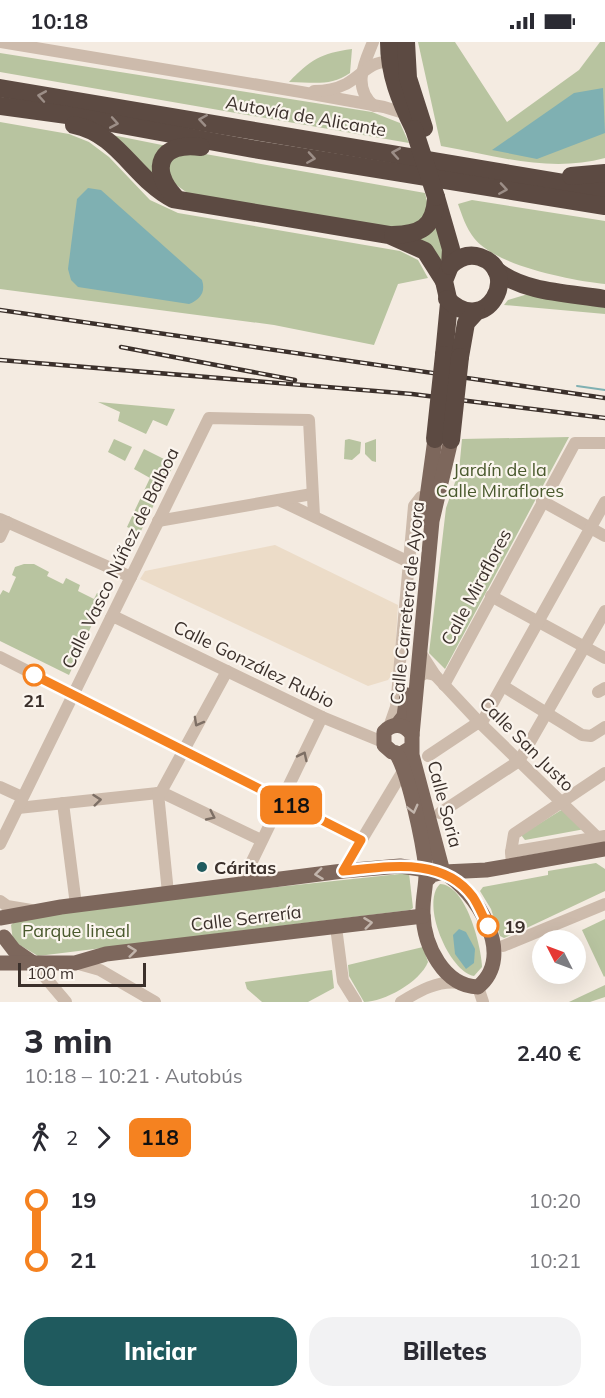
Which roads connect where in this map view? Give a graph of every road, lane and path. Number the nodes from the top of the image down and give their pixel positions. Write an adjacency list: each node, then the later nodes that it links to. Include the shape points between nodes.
1 (0, 42): 9 (street)
2 (373, 42): 6 (street)
3 (389, 42): 5 (highway)
4 (406, 42): 7 (highway)
5 (389, 62): 6 (street, via 376,63); 7 (street); 12 (highway)
6 (362, 72): 9 (street, via 337,88); 12 (street, via 362,90)
7 (408, 78): 12 (highway); 12 (street)
8 (0, 88): 14 (highway, Autovía de Alicante, one-way to 8)
9 (301, 92): 12 (street)
10 (0, 106): 11 (highway)
11 (35, 112): 13 (highway, one-way to 13); 18 (highway, via 93,131 112,144 153,189)
12 (401, 114): 17 (highway, bridge)
13 (253, 149): 18 (highway, via 233,151 195,146 171,150 161,163 160,172 165,186); 19 (highway, one-way to 19)
14 (515, 173): 15 (highway); 16 (highway, Autovía de Alicante)
15 (605, 173)
16 (605, 190)
17 (441, 197): 20 (highway, via 421,230); 21 (highway, via 454,228); 22 (highway, via 449,238)
18 (178, 200): 20 (highway)
19 (605, 206)
20 (389, 235): 22 (highway, via 425,252)
21 (489, 264): 22 (highway, via 470,255 458,259); 23 (highway, via 512,280); 25 (highway, via 499,285)
22 (447, 282): 26 (highway, via 460,309); 27 (highway)
23 (534, 287): 24 (highway); 25 (highway, via 514,289)
24 (605, 299)
25 (494, 300): 26 (highway)
26 (476, 312): 27 (highway, via 466,323)
27 (452, 356): 28 (highway, bridge)
28 (443, 440): 31 (main road, Calle Carretera de Ayora); 48 (main road, Calle Carretera de Ayora)
29 (605, 443): 33 (street, Calle Miraflores, via 575,443)
30 (312, 494): 32 (street); 35 (street); 36 (street, Calle Vasco Núñez de Balboa, via 309,420 209,418)
31 (427, 496): 41 (street, Calle Carretera de Ayora, via 414,506); 61 (main road, Calle Carretera de Ayora, via 406,708)
32 (279, 500): 35 (street); 36 (street)
33 (542, 501): 38 (street); 43 (street, Calle Miraflores)
34 (605, 502): 38 (street)
35 (314, 516): 41 (street)
36 (158, 520): 42 (street, Calle Vasco Núñez de Balboa)
37 (4, 521): 40 (street); 42 (street)
38 (590, 528): 39 (street); 46 (street)
39 (605, 536)
40 (0, 537)
41 (409, 562): 61 (street, Calle Carretera de Ayora, via 396,707)
42 (130, 578): 45 (street, Calle Vasco Núñez de Balboa)
43 (491, 596): 46 (street); 54 (street, Calle Miraflores)
44 (605, 611): 47 (street)
45 (111, 618): 51 (street, Calle González Rubio); 56 (street, Calle Vasco Núñez de Balboa)
46 (539, 622): 47 (street); 55 (street)
47 (585, 647): 50 (street); 57 (street)
48 (420, 652): 52 (street, Calle San Justo); 53 (main road, Calle Carretera de Ayora)
49 (0, 657): 56 (street)
50 (605, 658)
51 (227, 670): 58 (street, Calle González Rubio); 63 (street, one-way to 63)
52 (435, 675): 53 (street, via 424,673); 54 (street, Calle San Justo)
53 (418, 677): 62 (main road, Calle Carretera de Ayora)
54 (444, 685): 59 (street, Calle San Justo)
55 (503, 686): 57 (street); 59 (street)
56 (73, 694): 63 (street); 72 (street, Calle Vasco Núñez de Balboa)
57 (548, 714): 60 (street, via 582,735); 66 (street)
58 (322, 717): 61 (street, Calle González Rubio); 71 (street, one-way to 58)
59 (480, 723): 65 (street); 66 (street, Calle San Justo)
60 (605, 728)
61 (390, 731): 62 (main road, via 405,726); 64 (main road, via 387,749)
62 (412, 741): 64 (main road, via 406,752); 83 (main road, Calle Soria)
63 (183, 750): 70 (street); 71 (street)
64 (396, 753): 67 (main road, Calle Soria)
65 (428, 756)
66 (519, 761): 74 (street, Calle San Justo); 75 (street)
67 (403, 771): 77 (street); 83 (main road, Calle Soria, one-way to 83)
68 (605, 773): 74 (street)
69 (0, 787): 72 (street)
70 (159, 793): 73 (street, one-way to 70); 76 (street, one-way to 76); 86 (street)
71 (281, 800): 76 (street); 77 (street)
72 (20, 803): 73 (street); 79 (street, Calle Vasco Núñez de Balboa)
73 (63, 803): 89 (street)
74 (560, 803): 78 (street, Calle San Justo); 80 (street, via 514,834)
75 (441, 813)
76 (261, 840): 84 (street)
77 (361, 840): 82 (street)
78 (602, 840): 80 (main road)
79 (0, 844)
80 (512, 859): 81 (main road)
81 (486, 870): 83 (main road); 85 (main road, via 473,879)
82 (343, 871): 83 (main road, via 400,866); 84 (main road, one-way to 84)
83 (436, 873): 85 (main road); 91 (main road)
84 (241, 884): 86 (main road)
85 (467, 890): 95 (main road)
86 (168, 893): 89 (main road, via 107,897)
87 (0, 901): 90 (street)
88 (605, 904): 95 (street)
89 (76, 905): 90 (main road)
90 (36, 911): 92 (main road)
91 (423, 916): 93 (main road, Calle Serrería, one-way to 91); 96 (main road)
92 (0, 918)
93 (336, 927): 99 (main road, Calle Serrería, one-way to 93, via 106,954); 106 (street, via 343,981)
94 (1, 937): 98 (main road)
95 (496, 948): 102 (main road, via 490,974)
96 (436, 959): 101 (main road); 103 (street, via 435,974)
97 (0, 963): 98 (main road, Calle Serrería)
98 (33, 963): 100 (main road, Calle Serrería)
99 (75, 963): 100 (main road, Calle Serrería); 105 (street, via 100,970)
100 (48, 969): 104 (street)
101 (459, 983): 102 (main road); 103 (street, via 442,983)
102 (478, 987): 108 (street)
103 (420, 991): 107 (street)
104 (66, 1002)
105 (155, 1002)
106 (356, 1002)
107 (401, 1002)
108 (483, 1002)

